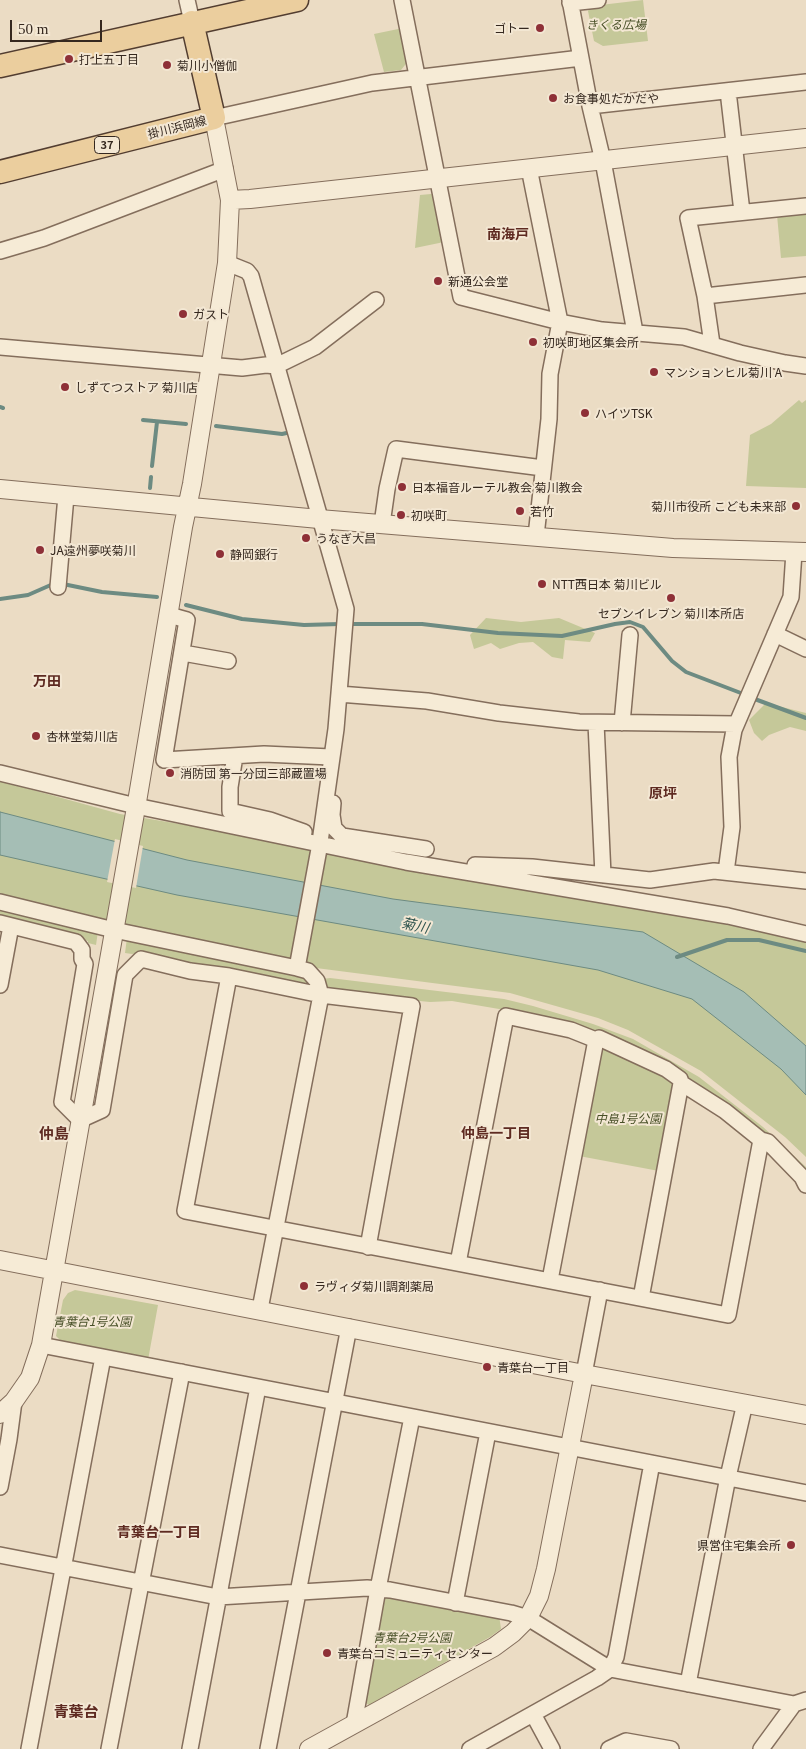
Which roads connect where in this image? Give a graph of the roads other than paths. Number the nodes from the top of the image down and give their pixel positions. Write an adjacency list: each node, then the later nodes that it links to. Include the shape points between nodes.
1 (187, 0): 7 (street)
2 (297, 0): 6 (main road)
3 (402, 0): 10 (street)
4 (598, 0): 5 (street)
5 (570, 2): 8 (street)
6 (263, 4): 7 (main road)
7 (192, 22): 9 (main road); 14 (main road, 掛川浜岡線)
8 (581, 58): 10 (street); 13 (street)
9 (0, 66)
10 (418, 78): 14 (street, via 372,83); 21 (street)
11 (806, 82): 12 (street)
12 (728, 91): 13 (street); 16 (street)
13 (590, 106): 17 (street)
14 (214, 118): 19 (street); 20 (main road, 掛川浜岡線 / 37)
15 (806, 138): 16 (street)
16 (734, 146): 17 (street); 24 (street)
17 (603, 161): 18 (street); 31 (street)
18 (529, 168): 21 (street); 30 (street)
19 (225, 169): 22 (street); 25 (street, via 44,238)
20 (0, 172)
21 (437, 178): 22 (street); 30 (street, via 461,296)
22 (230, 200): 26 (street)
23 (806, 206): 24 (street)
24 (742, 212): 28 (street, via 688,218)
25 (0, 251)
26 (227, 263): 34 (street); 35 (street, via 251,276)
27 (806, 285): 28 (street)
28 (704, 296): 32 (street)
29 (376, 300): 35 (street, via 314,347)
30 (560, 322): 31 (street); 37 (street, via 550,374)
31 (635, 332): 32 (street, via 684,337)
32 (712, 344): 36 (street, via 785,364)
33 (0, 347): 34 (street)
34 (211, 365): 35 (street, via 242,368); 40 (street)
35 (276, 366): 41 (street)
36 (806, 366)
37 (543, 468): 42 (street, via 396,449); 43 (street)
38 (0, 490): 39 (street)
39 (66, 496): 40 (street); 45 (street)
40 (187, 507): 41 (street); 46 (street)
41 (319, 519): 42 (street); 52 (street, via 346,609)
42 (382, 524): 43 (street)
43 (536, 536): 44 (street, via 672,548)
44 (800, 552): 47 (street, via 791,597)
45 (58, 584)
46 (171, 605): 50 (street, via 187,620); 60 (street)
47 (775, 634): 49 (street); 55 (street)
48 (630, 635): 54 (street)
49 (806, 649)
50 (183, 653): 51 (street); 57 (street, via 164,760)
51 (228, 661)
52 (339, 694): 53 (street, via 427,701 499,713); 56 (street)
53 (596, 723): 54 (street); 65 (street)
54 (622, 723): 55 (street)
55 (736, 724): 64 (street, via 729,757 732,827)
56 (336, 729): 58 (street); 62 (street, via 334,828 342,836)
57 (235, 756): 58 (street); 61 (street, via 230,811 270,820)
58 (331, 757): 61 (street)
59 (0, 773): 60 (street)
60 (136, 808): 61 (street); 69 (street)
61 (319, 844): 63 (street); 71 (street)
62 (426, 849)
63 (424, 864): 65 (street, via 532,867); 70 (street, via 728,916)
64 (726, 872): 65 (street, via 650,880); 66 (street)
65 (603, 874)
66 (806, 880)
67 (0, 902): 69 (street)
68 (6, 924): 73 (street); 77 (street, via 76,942 82,950 85,964 62,1102)
69 (114, 928): 71 (street); 77 (street)
70 (806, 934)
71 (298, 965): 74 (street, via 317,980)
72 (229, 976): 74 (street); 77 (street, via 141,959 125,975 102,1110); 80 (street, via 185,1211)
73 (0, 985)
74 (321, 995): 80 (street); 81 (street, via 412,1006)
75 (596, 1040): 76 (street, via 599,1038 666,1070); 83 (street, via 571,1030 506,1016); 85 (street)
76 (681, 1083): 78 (street, via 726,1111); 87 (street)
77 (80, 1120): 84 (street)
78 (761, 1140): 79 (street, via 768,1142); 87 (street, via 728,1315)
79 (806, 1185)
80 (275, 1229): 81 (street); 88 (street)
81 (368, 1247): 83 (street)
82 (0, 1260): 84 (street)
83 (458, 1263): 85 (street)
84 (53, 1270): 88 (street); 90 (street)
85 (550, 1280): 86 (street)
86 (600, 1290): 87 (street); 93 (street)
87 (641, 1298)
88 (260, 1309): 89 (street)
89 (349, 1327): 93 (street); 96 (street)
90 (41, 1345): 91 (street); 95 (street, via 30,1378)
91 (104, 1357): 92 (street); 108 (street)
92 (182, 1372): 94 (street); 109 (street)
93 (584, 1374): 97 (street); 102 (street)
94 (258, 1387): 96 (street); 112 (street)
95 (14, 1401): 98 (street); 105 (street)
96 (335, 1402): 100 (street); 111 (street)
97 (745, 1403): 99 (street); 104 (street)
98 (0, 1414)
99 (806, 1415)
100 (412, 1417): 101 (street); 110 (street)
101 (488, 1432): 102 (street); 113 (street)
102 (570, 1446): 103 (street); 114 (street, via 546,1569 539,1596)
103 (652, 1463): 104 (street); 115 (street, via 616,1657)
104 (728, 1478): 106 (street); 116 (street)
105 (0, 1487)
106 (806, 1493)
107 (0, 1555): 108 (street)
108 (64, 1568): 109 (street); 121 (street)
109 (142, 1583): 112 (street); 122 (street)
110 (378, 1589): 111 (street); 113 (street); 119 (street)
111 (298, 1592): 112 (street); 124 (street)
112 (218, 1597): 123 (street)
113 (455, 1603): 114 (street)
114 (528, 1618): 115 (street); 119 (street, via 494,1646)
115 (610, 1669): 116 (street); 118 (street)
116 (688, 1684): 117 (street)
117 (800, 1702): 130 (street)
118 (533, 1714): 126 (street); 127 (street)
119 (354, 1724): 120 (street)
120 (331, 1744): 125 (street)
121 (29, 1749)
122 (108, 1749)
123 (190, 1749)
124 (268, 1749)
125 (310, 1749)
126 (470, 1749)
127 (552, 1749)
128 (609, 1749): 129 (street, via 626,1741)
129 (671, 1749)
130 (761, 1749)

